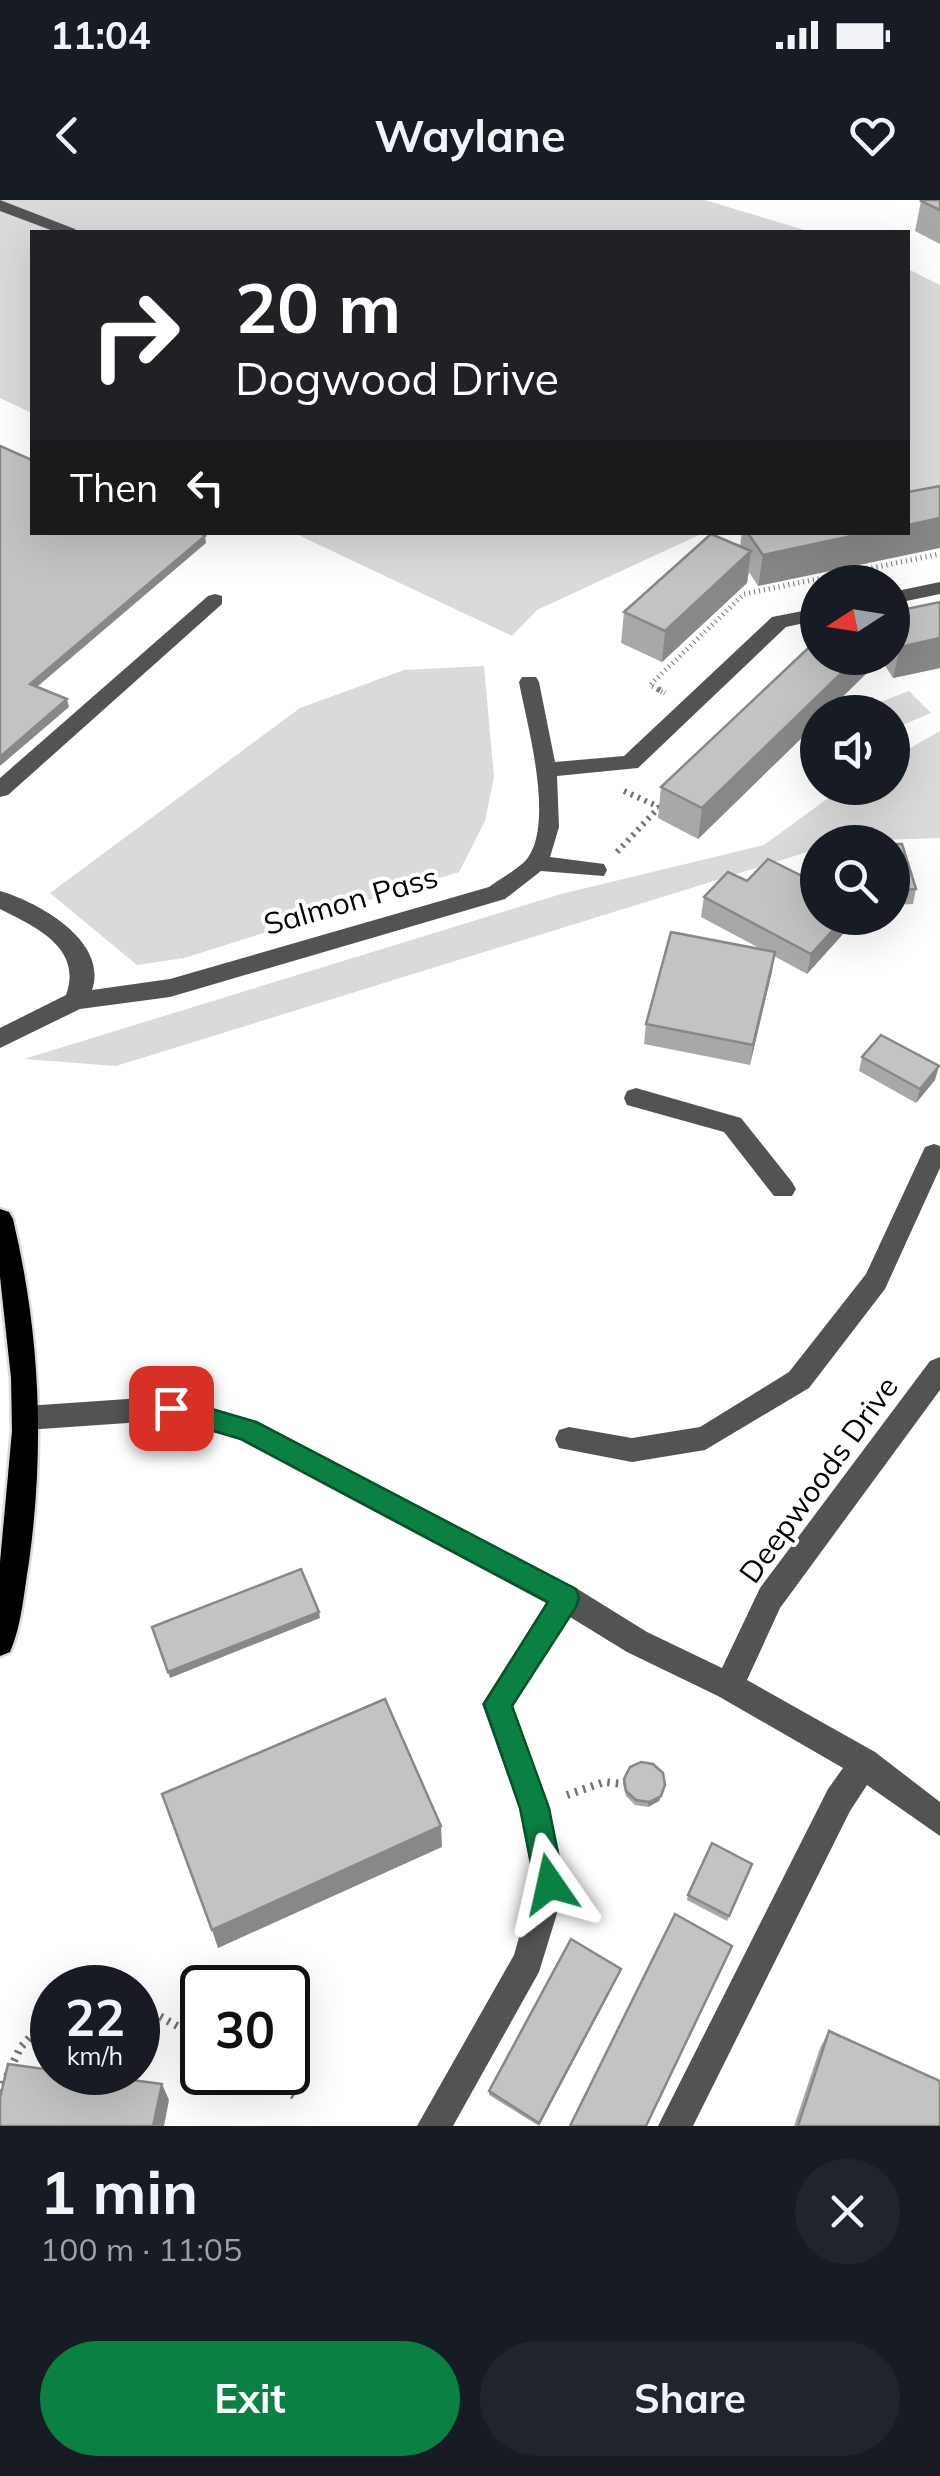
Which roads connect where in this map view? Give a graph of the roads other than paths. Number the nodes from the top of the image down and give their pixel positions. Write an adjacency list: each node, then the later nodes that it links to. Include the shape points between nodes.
1 (0, 205): 2 (street)
2 (64, 230)
3 (940, 588): 4 (street)
4 (910, 594)
5 (214, 600): 9 (street)
6 (800, 618): 8 (street, via 779,622 630,763)
7 (529, 682): 8 (street)
8 (544, 770): 10 (street, via 550,833)
9 (0, 790)
10 (536, 863): 11 (street); 13 (street, Salmon Pass, via 497,893 170,988)
11 (596, 870)
12 (0, 899): 13 (street, via 74,947 86,982)
13 (76, 1001): 14 (street, Salmon Pass)
14 (0, 1039)
15 (636, 1098): 17 (street, via 732,1126)
16 (934, 1154): 21 (street, via 876,1282 799,1380 704,1438 632,1450)
17 (783, 1189)
18 (0, 1219): 20 (main road, via 20,1320)
19 (940, 1369): 24 (street, Deepwoods Drive, via 770,1598)
20 (26, 1418): 22 (street, via 171,1408 202,1414 247,1430); 23 (main road, via 25,1493)
21 (569, 1438)
22 (566, 1598): 24 (street); 27 (street, via 498,1704 531,1796 550,1884 528,1961)
23 (0, 1642)
24 (729, 1686): 25 (street)
25 (864, 1764): 26 (street); 28 (street, via 839,1800)
26 (940, 1821)
27 (434, 2126)
28 (675, 2126)

